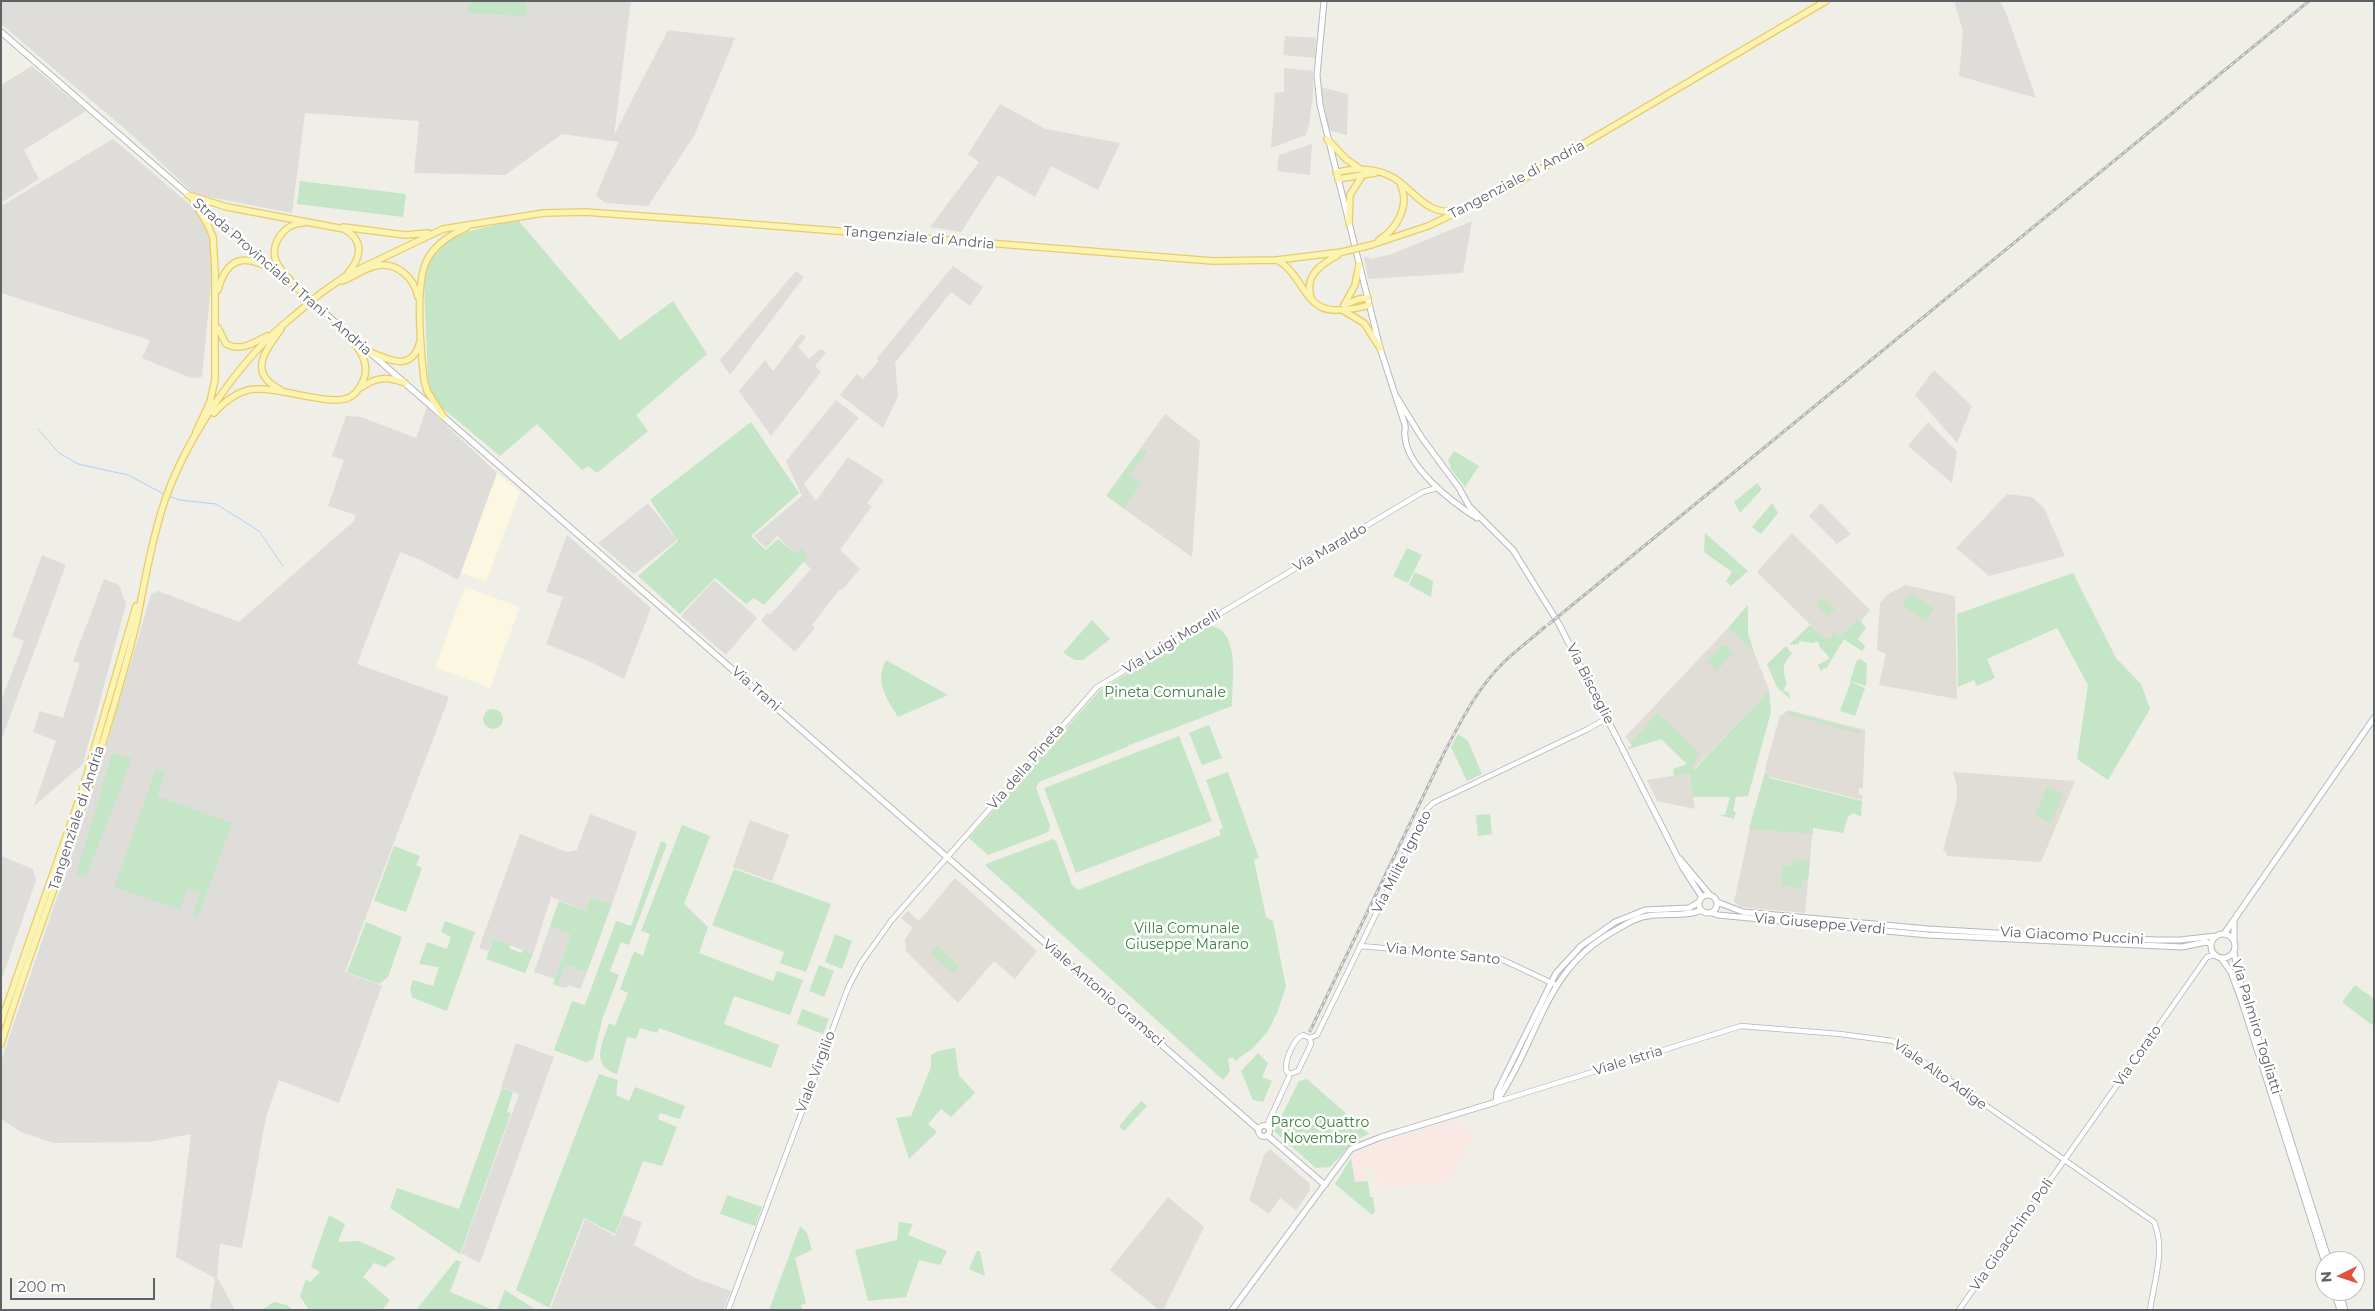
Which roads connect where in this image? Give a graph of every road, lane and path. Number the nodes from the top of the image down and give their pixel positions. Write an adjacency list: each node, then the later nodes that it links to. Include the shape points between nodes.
1 (1324, 1): 4 (main road, Via Bisceglie, via 1317,75)
2 (1826, 1): 11 (main road, Tangenziale di Andria)
3 (1, 32): 10 (main road, Strada Provinciale 1 Trani - Andria)
4 (1328, 139): 5 (main road); 7 (main road, Via Bisceglie)
5 (1359, 168): 6 (main road); 7 (main road)
6 (1377, 173): 8 (main road); 9 (main road)
7 (1337, 176): 8 (main road); 14 (main road, Via Bisceglie)
8 (1362, 176): 14 (main road, via 1350,195)
9 (1399, 182): 11 (main road, via 1424,203 1442,211); 17 (main road, via 1404,202 1399,217 1390,232)
10 (190, 197): 13 (main road); 21 (main road, Strada Provinciale 1 Trani - Andria); 25 (main road, via 213,237)
11 (1474, 206): 17 (main road, Tangenziale di Andria, via 1411,233)
12 (484, 222): 16 (main road, Tangenziale di Andria); 19 (main road, Tangenziale di Andria, via 544,213 586,212 1247,262); 28 (main road, via 455,233 433,251 422,275)
13 (315, 223): 15 (main road); 24 (main road, via 290,226 276,243 276,262)
14 (1349, 223): 20 (main road, Via Bisceglie)
15 (326, 225): 16 (main road, via 406,235); 22 (main road, via 354,234 358,242 356,261)
16 (438, 232): 22 (main road, Tangenziale di Andria)
17 (1371, 245): 18 (main road, Tangenziale di Andria, bridge)
18 (1342, 252): 19 (main road, Tangenziale di Andria); 26 (main road, via 1322,264 1312,276 1309,289)
19 (1277, 260): 26 (main road, via 1290,269)
20 (1359, 265): 27 (main road, Via Bisceglie); 29 (main road, via 1355,286)
21 (277, 272): 24 (main road, Strada Provinciale 1 Trani - Andria); 25 (main road, via 256,261 233,263 224,272)
22 (346, 275): 23 (main road, Tangenziale di Andria)
23 (333, 284): 28 (main road, via 373,267 391,266 410,279 417,290); 31 (main road, Tangenziale di Andria, bridge)
24 (300, 291): 32 (main road, Strada Provinciale 1 Trani - Andria)
25 (216, 297): 30 (main road)
26 (1312, 301): 29 (main road, via 1323,309)
27 (1369, 301): 29 (main road, via 1359,299); 35 (main road, Via Bisceglie)
28 (420, 305): 34 (main road)
29 (1344, 308): 35 (main road, via 1364,323)
30 (216, 316): 33 (main road, via 223,340 234,348 250,345); 44 (main road, via 213,392)
31 (284, 324): 33 (main road, Tangenziale di Andria); 39 (main road, via 266,350 261,365 269,382)
32 (339, 325): 36 (main road, Strada Provinciale 1 Trani - Andria); 38 (main road, via 364,359 366,376)
33 (271, 334): 42 (main road, Tangenziale di Andria, via 236,376)
34 (421, 334): 36 (main road, via 415,355 404,361 392,361); 41 (main road, via 426,386)
35 (1380, 348): 40 (main road, Via Bisceglie)
36 (368, 351): 37 (main road, Strada Provinciale 1 Trani - Andria)
37 (405, 383): 38 (main road, via 383,377); 41 (main road, Strada Provinciale 1 Trani - Andria)
38 (360, 388): 39 (main road, via 356,394 340,400)
39 (285, 392): 42 (main road, via 256,389 236,395)
40 (1396, 396): 43 (main road, Via Bisceglie); 45 (main road, Via Bisceglie)
41 (443, 416): 51 (main road, Strada Provinciale 1 Trani - Andria)
42 (201, 428): 44 (main road, Tangenziale di Andria)
43 (1420, 436): 45 (main road, via 1410,432); 48 (main road, Via Bisceglie)
44 (195, 437): 53 (main road, Tangenziale di Andria, via 165,500)
45 (1407, 444): 46 (main road, Via Bisceglie)
46 (1429, 479): 47 (main road, Via Bisceglie); 49 (street, via 1429,486)
47 (1436, 488): 49 (street, Via Maraldo); 50 (main road, Via Bisceglie)
48 (1461, 490): 50 (main road, via 1460,499); 52 (main road, Via Bisceglie, via 1466,502)
49 (1424, 492): 54 (street, Via Maraldo)
50 (1450, 499): 52 (main road, Via Bisceglie)
51 (564, 520): 58 (main road, Via Trani)
52 (1483, 522): 56 (main road, Via Bisceglie, via 1513,550 1524,566 1559,624)
53 (142, 590): 76 (main road, Tangenziale di Andria, via 82,791); 79 (main road, Tangenziale di Andria, via 130,646 85,802)
54 (1236, 604): 55 (street, Via Luigi Morelli)
55 (1108, 680): 58 (street, Via della Pineta, via 1097,687)
56 (1607, 718): 59 (main road, Via Bisceglie); 71 (street, Via Milite Ignoto, via 1433,803 1427,809)
57 (2374, 718): 65 (main road)
58 (947, 858): 87 (main road, Viale Antonio Gramsci); 93 (street, Viale Virgilio, via 891,921 861,963 848,988)
59 (1679, 858): 60 (main road, Via Bisceglie); 61 (main road, Via Bisceglie)
60 (1710, 895): 61 (main road); 62 (main road, Via Giuseppe Verdi)
61 (1701, 899): 63 (main road); 75 (main road, via 1689,908 1645,910 1588,940 1563,964)
62 (1717, 902): 64 (main road); 66 (main road, Via Giuseppe Verdi, via 1743,912)
63 (1701, 910): 64 (main road, Via Giuseppe Verdi); 75 (main road, Via Giuseppe Verdi, via 1692,914 1646,916 1632,922 1592,943)
64 (1712, 913): 66 (main road, Via Giuseppe Verdi)
65 (2234, 922): 67 (main road); 69 (main road)
66 (1928, 932): 68 (main road, Via Giacomo Puccini, via 2180,940); 70 (main road, Via Giacomo Puccini, via 2182,947 2206,942)
67 (2224, 934): 68 (main road); 69 (main road)
68 (2216, 936): 70 (main road)
69 (2234, 940): 72 (main road)
70 (2211, 944): 73 (main road)
71 (1360, 946): 75 (street, Via Monte Santo, via 1499,958); 78 (street, Via Milite Ignoto, via 1317,1035)
72 (2234, 952): 74 (main road); 84 (main road, Via Palmiro Togliatti)
73 (2215, 954): 74 (main road); 89 (street, Via Corato, via 2207,957)
74 (2221, 958): 85 (main road, Via Palmiro Togliatti, via 2232,972)
75 (1554, 984): 81 (main road); 83 (main road, via 1497,1092)
76 (1, 1022)
77 (1741, 1026): 82 (street, Viale Istria); 89 (street, Viale Alto Adige, via 1893,1041)
78 (1310, 1038): 80 (street, via 1310,1046 1299,1069); 80 (street, via 1301,1035 1297,1038 1285,1066)
79 (1, 1044)
80 (1290, 1075): 86 (street)
81 (1506, 1085): 82 (street, via 1507,1093); 83 (main road)
82 (1514, 1096): 83 (street, Viale Istria)
83 (1496, 1102): 90 (main road, Viale Istria, via 1357,1145)
84 (2278, 1103): 85 (main road, Via Palmiro Togliatti); 92 (main road, Via Palmiro Togliatti)
85 (2275, 1109): 91 (main road, Via Palmiro Togliatti)
86 (1267, 1125): 87 (main road); 88 (main road)
87 (1258, 1128): 88 (main road, Viale Antonio Gramsci, via 1260,1135)
88 (1268, 1135): 90 (main road)
89 (2064, 1161): 95 (street, Via Gioacchino Poli); 96 (street, Viale Alto Adige, via 2154,1222 2160,1250)
90 (1325, 1185): 94 (main road, Viale Istria)
91 (2321, 1251)
92 (2327, 1251)
93 (728, 1310)
94 (1232, 1310)
95 (1959, 1310)
96 (2150, 1310)

